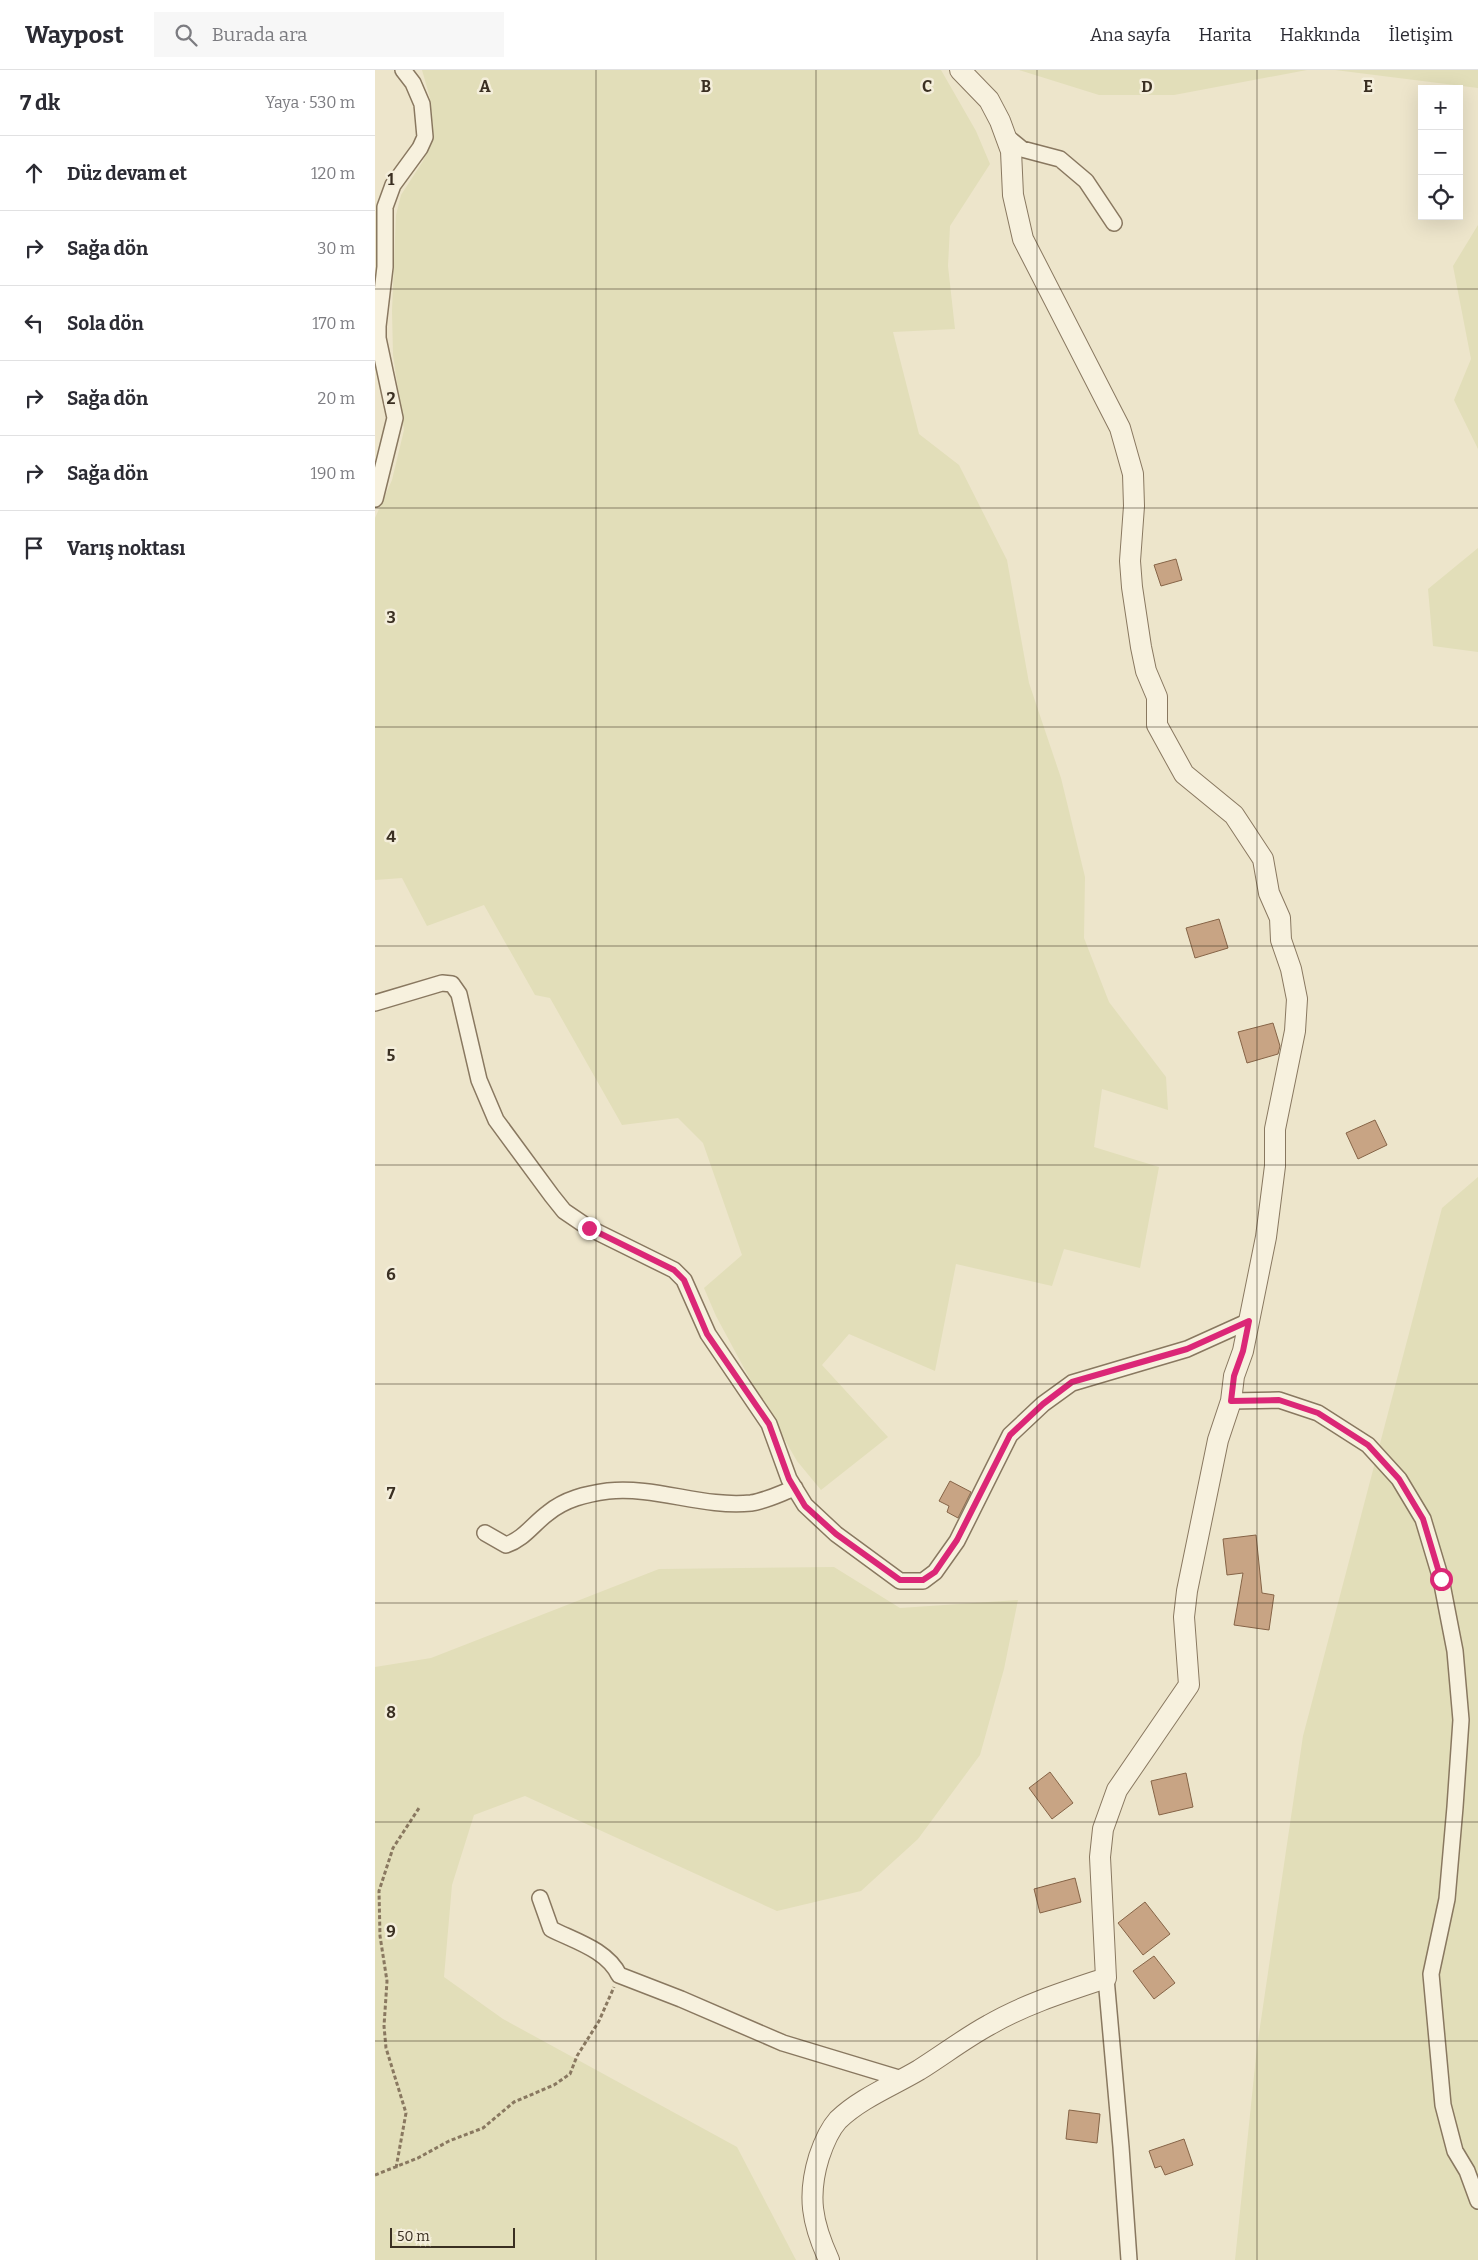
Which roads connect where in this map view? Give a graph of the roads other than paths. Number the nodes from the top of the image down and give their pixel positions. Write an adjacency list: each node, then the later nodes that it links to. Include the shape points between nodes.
1 (403, 70): 5 (street, via 413,83 421,104 425,138 396,180 385,207 385,260 377,326 395,418)
2 (960, 70): 3 (street, via 989,100)
3 (1006, 136): 4 (street, via 1022,149 1060,159 1085,181); 7 (street, via 1011,151 1013,195 1023,238 1120,428 1129,457 1134,506 1130,561 1132,587 1141,647 1157,697 1157,725 1184,774 1233,815 1263,859 1269,893 1280,918 1281,940 1291,969 1297,999 1295,1031 1275,1129 1275,1166 1266,1237)
4 (1114, 224)
5 (375, 499)
6 (375, 1003): 9 (street, via 442,983 452,984 459,994 479,1080 496,1120 564,1211 589,1228 674,1270 684,1280 707,1334 769,1424)
7 (1249, 1321): 8 (street, via 1234,1376); 9 (street, via 1187,1349 1072,1382 1043,1404 1010,1435 957,1540 935,1572 923,1580 900,1580 836,1534 805,1506)
8 (1231, 1401): 12 (street, via 1218,1440 1187,1591 1184,1617 1189,1685 1117,1790 1103,1829 1100,1857); 14 (street, via 1279,1400 1318,1413 1368,1445 1399,1479 1423,1519 1441,1579 1455,1652 1461,1720 1447,1899 1431,1974 1443,2105 1455,2151 1467,2170)
9 (795, 1488): 10 (street, via 753,1503 712,1503 636,1491 609,1491 569,1499 549,1512 516,1542 506,1545)
10 (485, 1533)
11 (540, 1898): 13 (street, via 551,1929 601,1954 613,1963 619,1975 783,2043)
12 (1106, 1978): 13 (street, via 991,2024); 16 (street)
13 (902, 2079): 15 (street, via 838,2121 823,2145 811,2193 813,2213)
14 (1478, 2201)
15 (829, 2260)
16 (1129, 2260)

